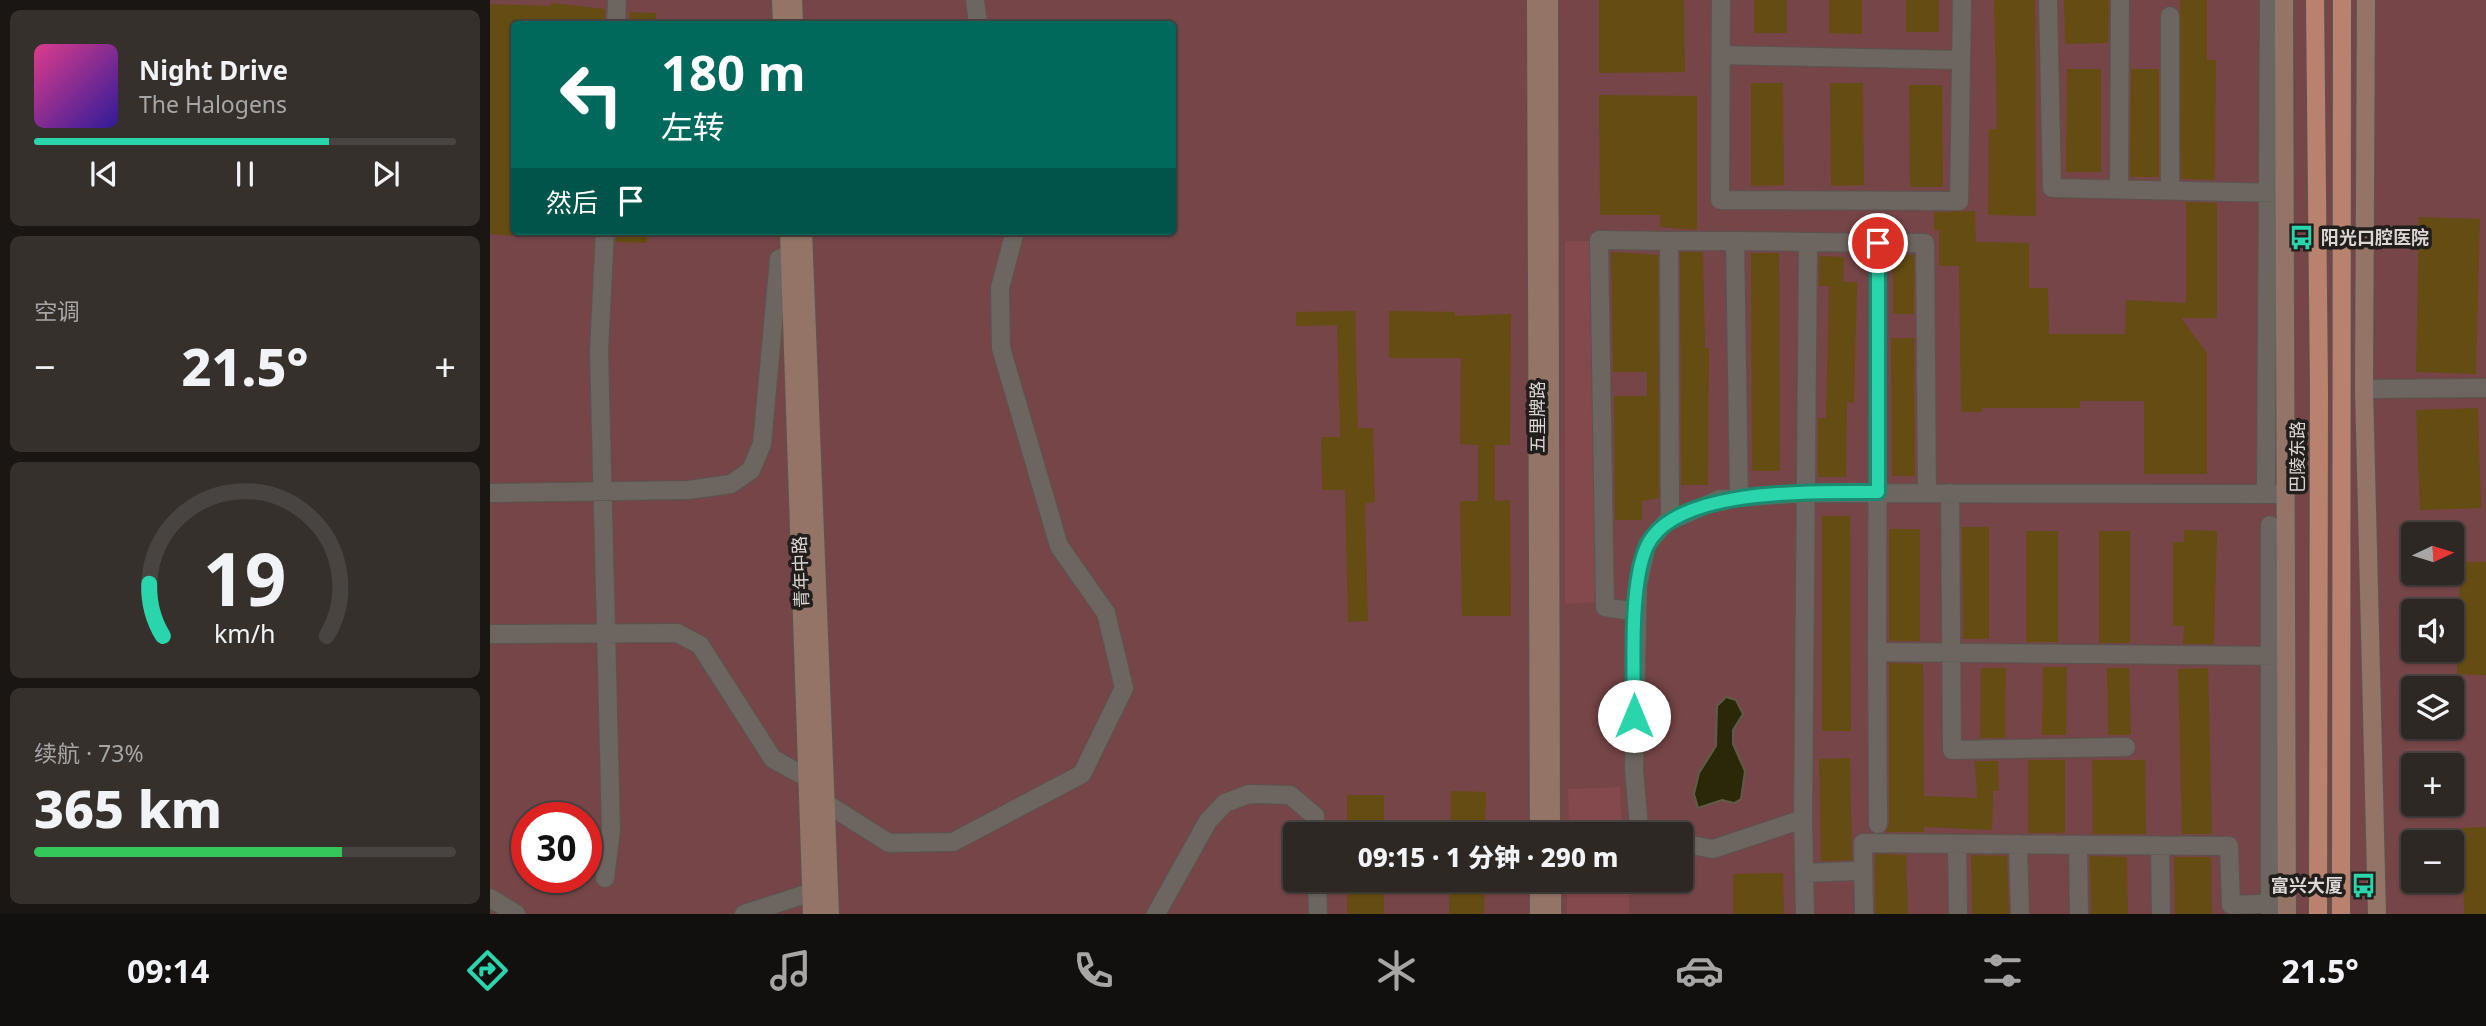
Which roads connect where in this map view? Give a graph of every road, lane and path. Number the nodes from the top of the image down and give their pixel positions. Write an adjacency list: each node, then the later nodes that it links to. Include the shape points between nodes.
1 (617, 0): 17 (street)
2 (781, 0): 18 (main road)
3 (793, 0): 19 (main road)
4 (975, 0): 20 (street)
5 (1536, 0): 57 (main road, 五里牌路)
6 (1549, 0): 58 (main road, 五里牌路)
7 (1721, 0): 21 (street)
8 (1962, 0): 22 (street)
9 (2049, 0): 23 (street, via 2052,188)
10 (2120, 0): 23 (street)
11 (2269, 0): 25 (street)
12 (2284, 0): 25 (main road)
13 (2315, 0): 91 (main road, 巴陵东路)
14 (2342, 0): 92 (main road)
15 (2366, 0): 36 (main road)
16 (2170, 16): 24 (street)
17 (616, 21)
18 (782, 21)
19 (794, 21)
20 (978, 21)
21 (1721, 55): 22 (street); 22 (street, via 1720,200 1959,201)
22 (1961, 60)
23 (2119, 189): 24 (street)
24 (2171, 191): 25 (street)
25 (2277, 192): 42 (street); 43 (main road)
26 (605, 235): 68 (street, via 598,351 611,830)
27 (789, 235): 34 (main road, 青年中路)
28 (803, 235): 54 (main road)
29 (1014, 235): 54 (street, via 1000,288 1001,348 1059,546 1106,613 1124,688 1082,774 953,842 888,843)
30 (1669, 241): 31 (street); 45 (street); 47 (street, via 1599,240 1605,607)
31 (1735, 241): 32 (street); 44 (street)
32 (1808, 242): 33 (street); 39 (street)
33 (1878, 243): 38 (street); 40 (street, via 1925,243)
34 (790, 254): 37 (street, via 779,259 762,444 751,470 731,484 688,490); 53 (main road, 青年中路)
35 (2486, 388): 36 (street)
36 (2364, 389): 93 (main road)
37 (490, 492)
38 (1878, 492): 39 (street); 40 (street); 49 (street)
39 (1806, 493): 44 (street); 55 (street)
40 (1927, 493): 41 (street)
41 (1950, 493): 42 (street); 50 (street)
42 (2266, 494): 43 (street)
43 (2286, 494): 51 (main road)
44 (1740, 497): 45 (street, via 1720,499)
45 (1670, 521): 47 (street, via 1647,545)
46 (2270, 525): 90 (street)
47 (1637, 612): 59 (street, via 1634,770)
48 (490, 634): 53 (street, via 677,633 700,645 773,759)
49 (1877, 652): 50 (street); 60 (street)
50 (1952, 653): 51 (street); 52 (street, via 1952,751)
51 (2286, 656): 74 (main road)
52 (2126, 747)
53 (808, 778): 69 (main road, 青年中路)
54 (827, 804): 79 (main road)
55 (1804, 819): 64 (street, via 1713,849); 67 (street)
56 (1315, 822): 80 (street, via 1315,816 1290,795 1249,794 1225,803 1208,821)
57 (1539, 822)
58 (1552, 822)
59 (1639, 822)
60 (1878, 824)
61 (1957, 844): 62 (street); 85 (street, via 1863,843); 86 (street)
62 (2018, 844): 63 (street); 87 (street)
63 (2078, 845): 65 (street); 88 (street)
64 (1693, 846)
65 (2160, 846): 74 (street, via 2229,846 2231,905); 89 (street)
66 (1853, 871): 67 (street)
67 (1804, 873): 84 (street)
68 (605, 878)
69 (812, 892): 75 (street); 78 (main road, 青年中路)
70 (1317, 892): 81 (street)
71 (1539, 892): 82 (main road)
72 (1552, 892): 83 (main road)
73 (490, 898): 76 (street)
74 (2287, 909)
75 (771, 910): 77 (street)
76 (516, 914)
77 (744, 914)
78 (813, 914)
79 (830, 914)
80 (1156, 914)
81 (1318, 914)
82 (1539, 914)
83 (1552, 914)
84 (1805, 914)
85 (1864, 914)
86 (1958, 914)
87 (2020, 914)
88 (2079, 914)
89 (2161, 914)
90 (2270, 914)
91 (2318, 914)
92 (2341, 914)
93 (2376, 914)

